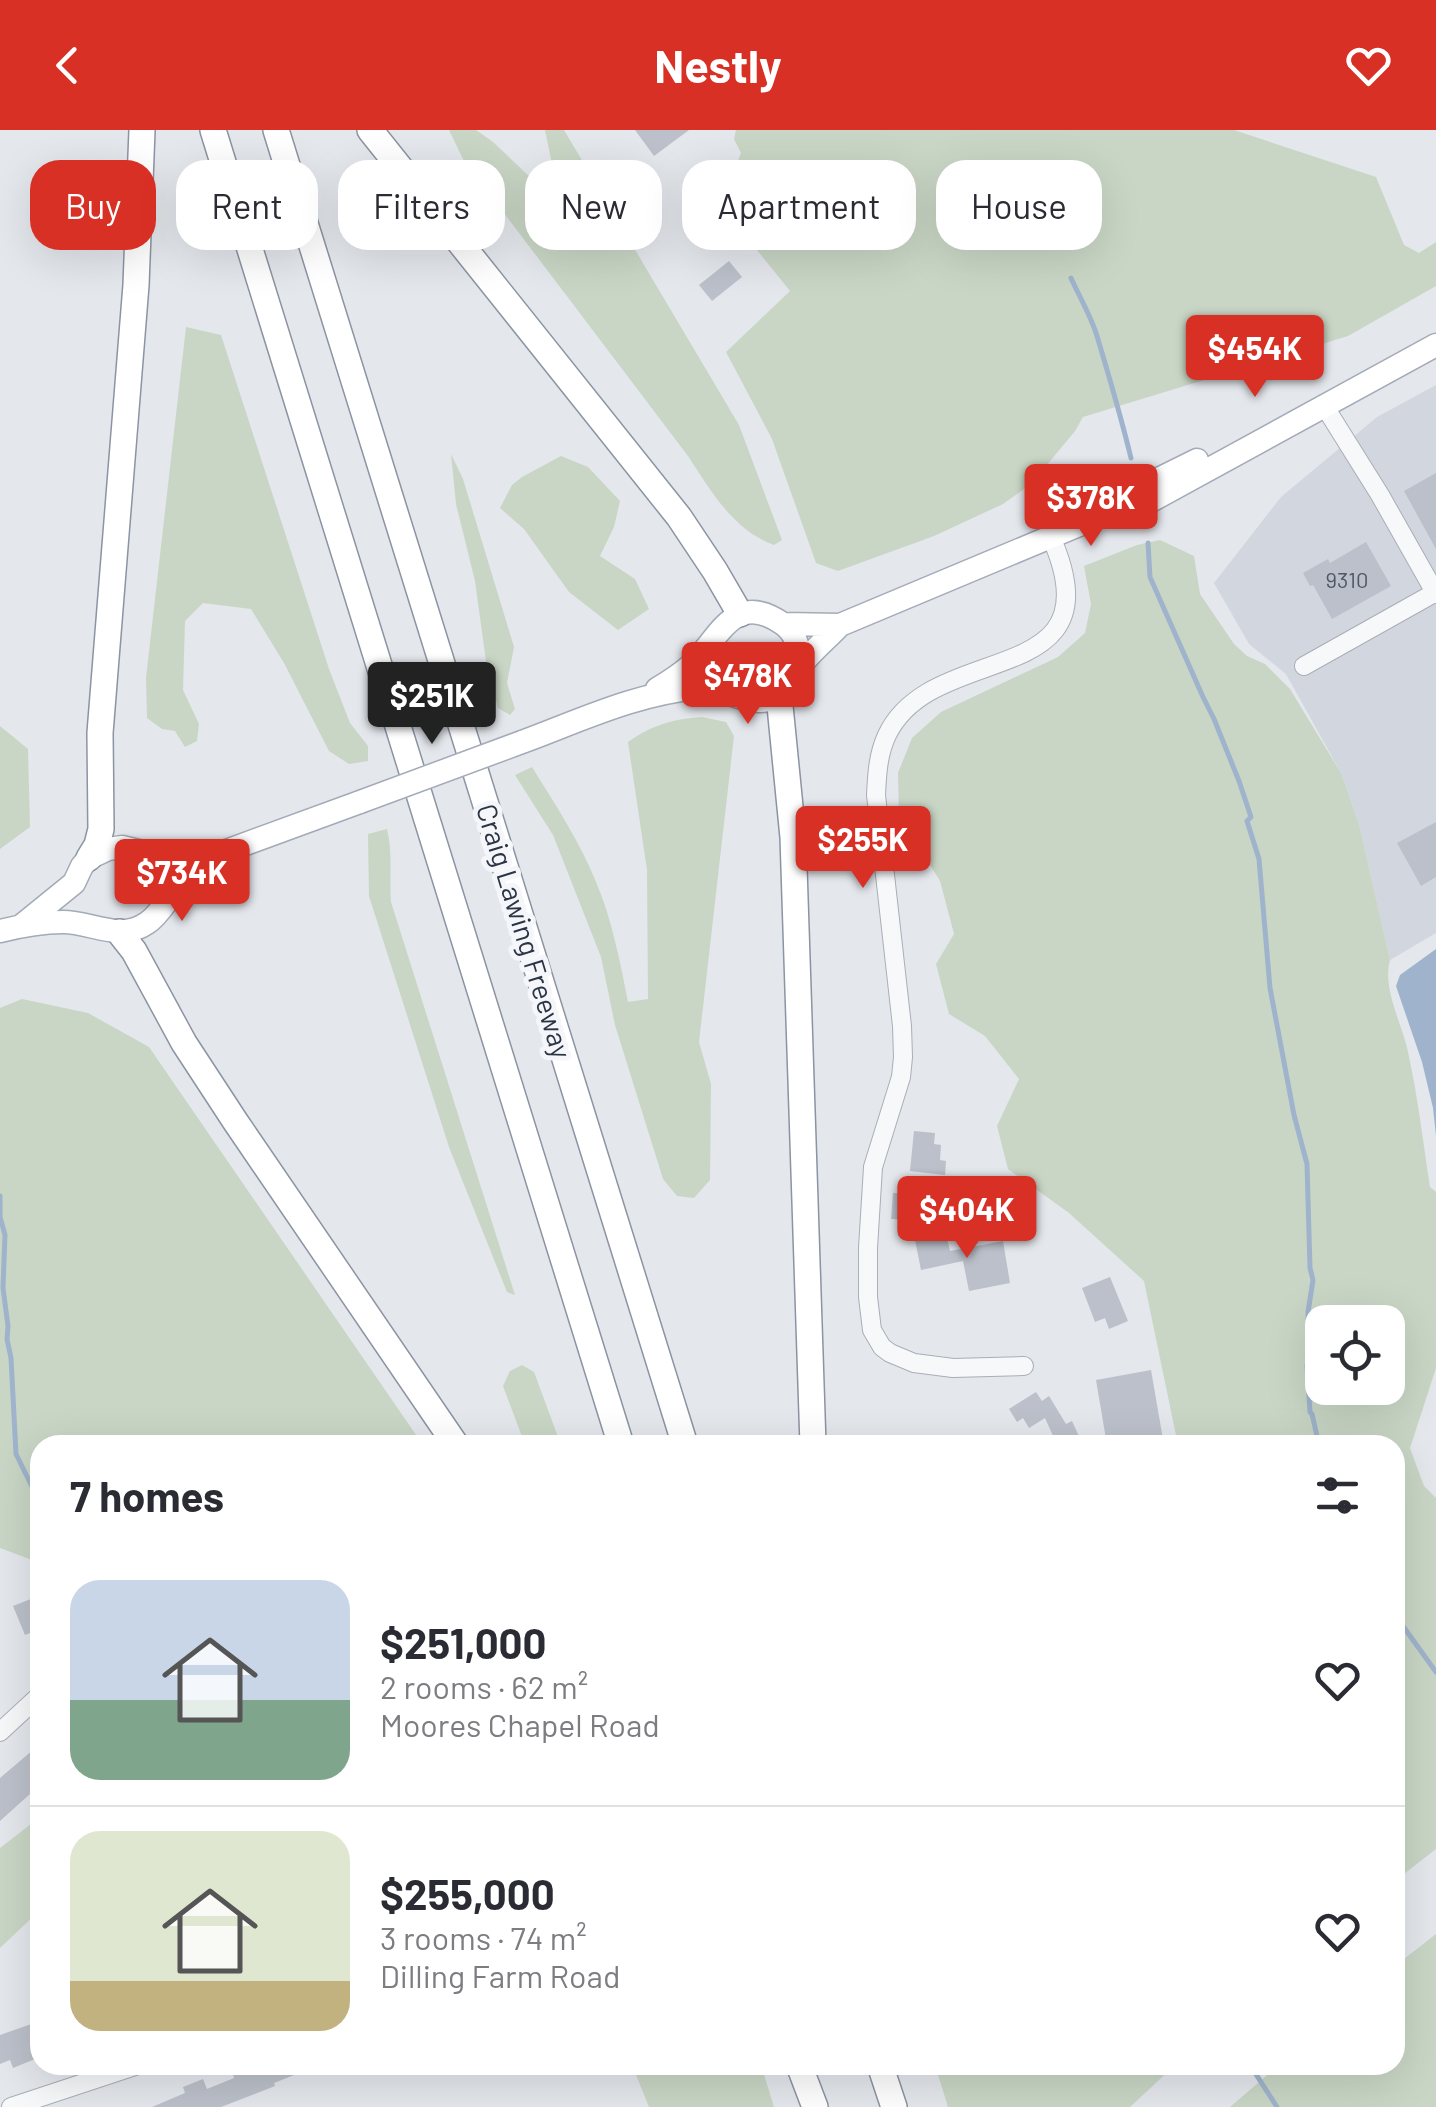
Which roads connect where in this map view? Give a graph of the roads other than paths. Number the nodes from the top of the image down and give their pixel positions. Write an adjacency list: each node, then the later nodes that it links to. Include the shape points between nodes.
1 (142, 130): 19 (highway, via 100,733 101,829)
2 (213, 130): 25 (highway)
3 (276, 130): 26 (highway, Craig Lawing Freeway)
4 (370, 130): 11 (highway, via 679,516)
5 (1436, 328): 8 (main road, via 1120,498)
6 (1436, 344): 7 (main road)
7 (1325, 407): 8 (main road, via 1156,499); 10 (street)
8 (1110, 512): 9 (main road)
9 (1052, 537): 13 (main road); 23 (street, via 1066,589 1054,633 1032,650 927,693 898,718 881,752 876,795 903,1057 874,1167 868,1248 872,1330 882,1348 914,1364)
10 (1436, 593): 15 (street)
11 (740, 614): 12 (main road); 17 (main road, via 688,669)
12 (784, 624): 13 (main road); 14 (main road, via 797,643)
13 (840, 625): 14 (main road)
14 (799, 666): 16 (main road)
15 (1304, 666)
16 (779, 696): 17 (main road, via 754,702 708,688); 27 (highway, via 793,838)
17 (646, 697): 18 (main road, bridge)
18 (218, 854): 19 (main road, via 171,859 122,848); 22 (main road, via 151,921 136,929)
19 (90, 858): 20 (main road)
20 (74, 883): 21 (main road); 22 (main road, via 77,906)
21 (10, 928): 22 (main road, via 65,922)
22 (106, 929): 24 (highway, via 134,951 225,1106)
23 (1024, 1366)
24 (449, 1435)
25 (618, 1435)
26 (682, 1435)
27 (813, 1435)
28 (30, 1704): 29 (street)
29 (0, 1732)
30 (108, 2075): 35 (street)
31 (803, 2075): 36 (highway)
32 (817, 2075): 37 (highway)
33 (884, 2075): 38 (highway)
34 (890, 2075): 38 (highway)
35 (11, 2107)
36 (816, 2107)
37 (826, 2107)
38 (896, 2107)

